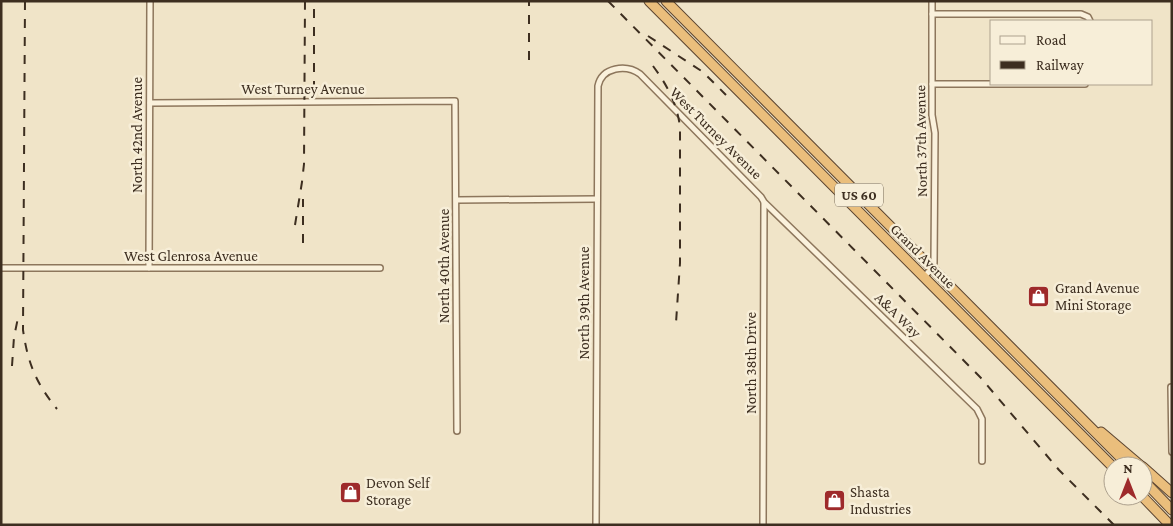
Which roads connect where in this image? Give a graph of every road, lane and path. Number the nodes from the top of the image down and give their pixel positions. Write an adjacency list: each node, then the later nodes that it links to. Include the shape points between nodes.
1 (150, 1): 12 (street, North 42nd Avenue)
2 (649, 1): 13 (highway, Grand Avenue / US 60)
3 (666, 1): 11 (highway, Grand Avenue / US 60)
4 (932, 1): 5 (street, North 37th Avenue)
5 (932, 14): 6 (street, via 1081,14); 8 (street, North 37th Avenue)
6 (1089, 19)
7 (599, 82): 14 (street, North 39th Avenue); 16 (street, West Turney Avenue, via 604,74 615,69 635,71)
8 (932, 84): 9 (street); 20 (street, North 37th Avenue, via 935,133)
9 (990, 84)
10 (455, 101): 12 (street, West Turney Avenue); 15 (street, North 40th Avenue)
11 (766, 102): 13 (highway); 20 (highway, Grand Avenue / US 60)
12 (150, 103): 18 (street, North 42nd Avenue)
13 (758, 110): 21 (highway, Grand Avenue / US 60)
14 (597, 199): 15 (street); 38 (street, North 39th Avenue)
15 (457, 200): 26 (street, North 40th Avenue)
16 (764, 202): 31 (street, A&A Way, via 977,409 982,419); 39 (street, North 38th Drive)
17 (1, 268): 18 (street, West Glenrosa Avenue)
18 (148, 268): 19 (street, West Glenrosa Avenue)
19 (380, 268)
20 (932, 268): 21 (street); 23 (highway, Grand Avenue / US 60)
21 (924, 277): 24 (highway, Grand Avenue / US 60)
22 (1171, 387): 27 (street)
23 (1058, 394): 24 (highway); 25 (highway, Grand Avenue / US 60)
24 (1043, 397): 30 (highway, Grand Avenue / US 60)
25 (1084, 421): 28 (highway, Grand Avenue / US 60); 29 (highway)
26 (457, 431)
27 (1172, 452)
28 (1119, 456)
29 (1130, 456)
30 (1103, 457)
31 (982, 461)
32 (1153, 477): 34 (highway)
33 (1153, 490): 36 (highway)
34 (1172, 493)
35 (1151, 506): 37 (highway)
36 (1169, 507): 37 (highway)
37 (1157, 512): 40 (highway)
38 (596, 525)
39 (763, 525)
40 (1170, 525)

